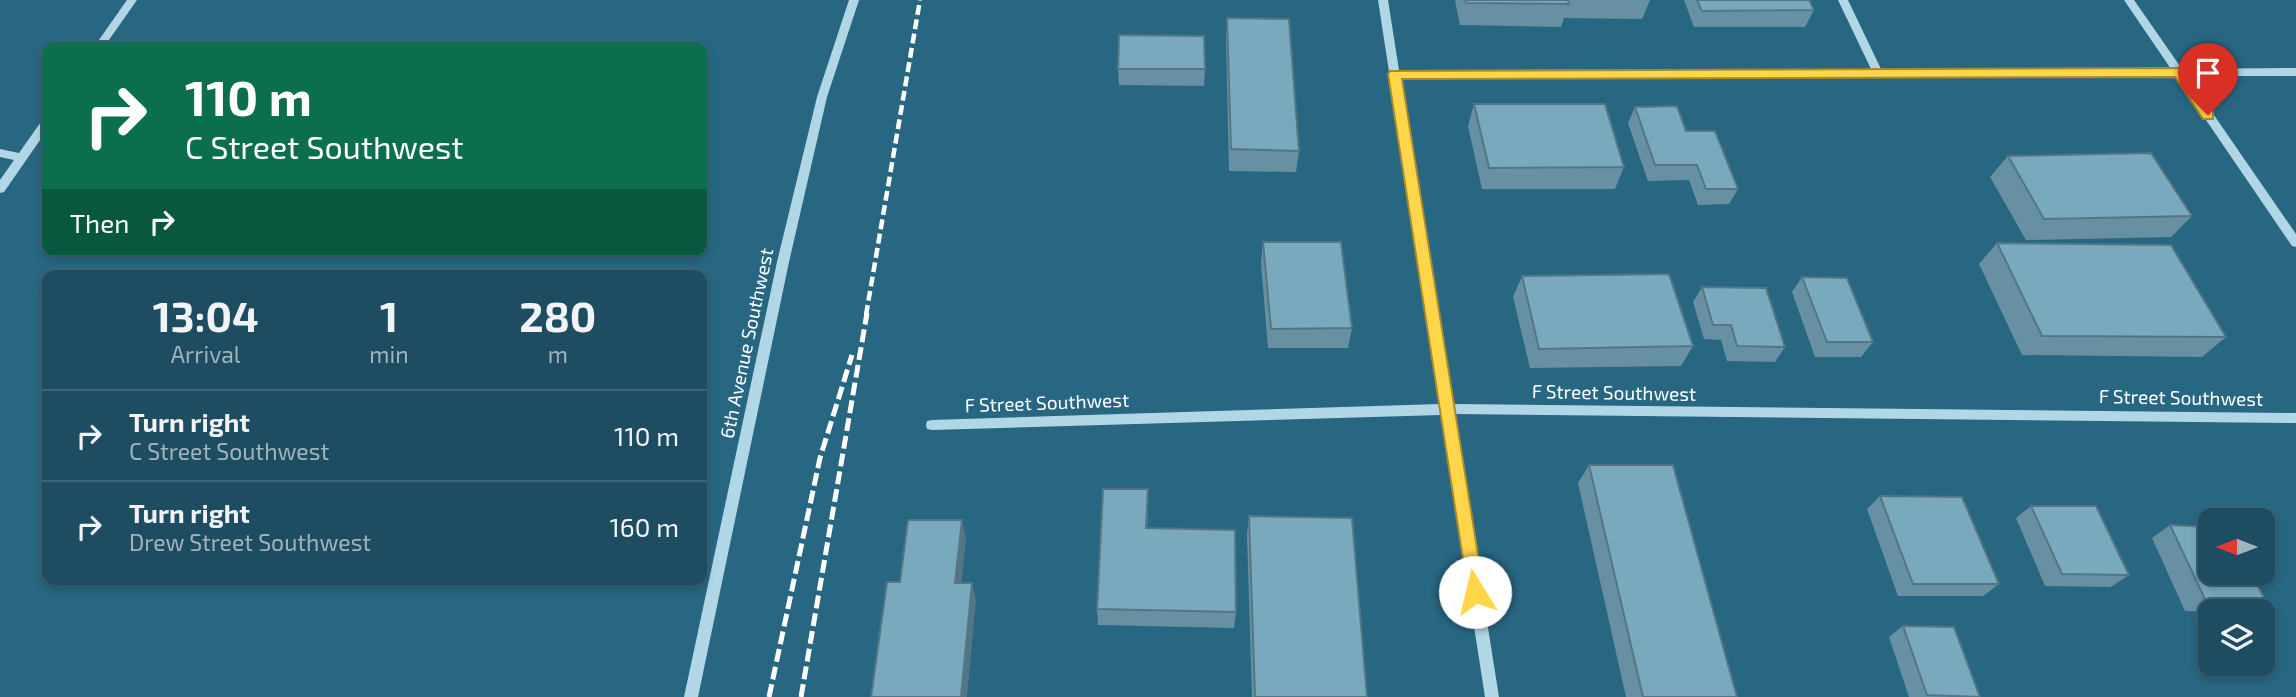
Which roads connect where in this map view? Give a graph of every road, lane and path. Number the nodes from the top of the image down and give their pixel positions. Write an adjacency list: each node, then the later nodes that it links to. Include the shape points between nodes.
1 (132, 0): 6 (street)
2 (854, 0): 19 (street, 6th Avenue Southwest, via 822,97 780,275)
3 (1843, 0): 8 (street)
4 (2129, 0): 9 (street)
5 (1380, 1): 10 (street)
6 (103, 42)
7 (2296, 72): 9 (street)
8 (1878, 73): 9 (street); 10 (street)
9 (2179, 73): 15 (street)
10 (1394, 74): 16 (street)
11 (42, 129): 13 (street)
12 (0, 153): 13 (street)
13 (22, 158): 14 (street)
14 (0, 189)
15 (2296, 243)
16 (1446, 409): 17 (street, F Street Southwest); 18 (street, F Street Southwest); 20 (street)
17 (2296, 418)
18 (932, 425)
19 (691, 697)
20 (1492, 697)

